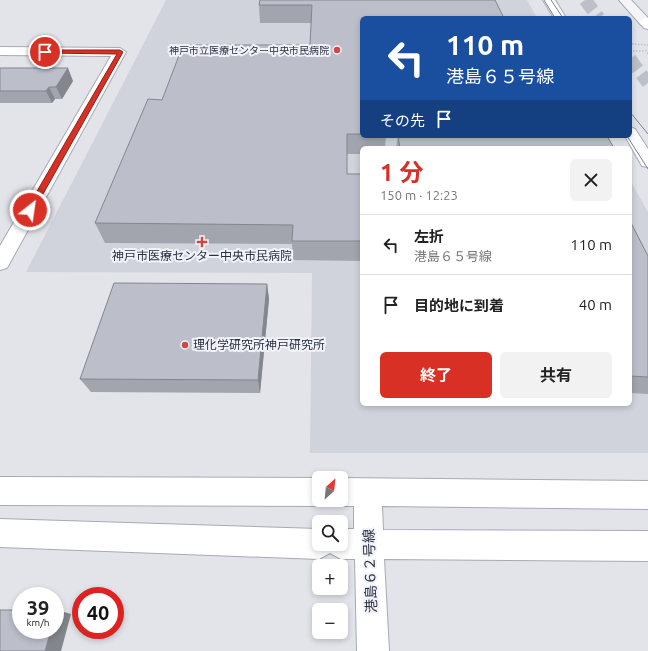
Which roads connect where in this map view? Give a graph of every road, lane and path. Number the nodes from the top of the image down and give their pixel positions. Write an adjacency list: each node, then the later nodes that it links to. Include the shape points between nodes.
1 (549, 0): 3 (street)
2 (625, 0): 4 (street)
3 (559, 16)
4 (647, 23)
5 (632, 44): 6 (path)
6 (648, 44)
7 (0, 51): 12 (street, via 120,52)
8 (632, 51): 9 (path, via 646,51)
9 (648, 54)
10 (632, 135): 11 (street)
11 (648, 162)
12 (0, 263)
13 (0, 491): 14 (street)
14 (312, 492)
15 (354, 492): 16 (street); 19 (street, 港島６２号線)
16 (648, 495)
17 (0, 533): 18 (street)
18 (312, 544)
19 (355, 544): 20 (street); 21 (street, 港島６２号線)
20 (648, 546)
21 (373, 651)

